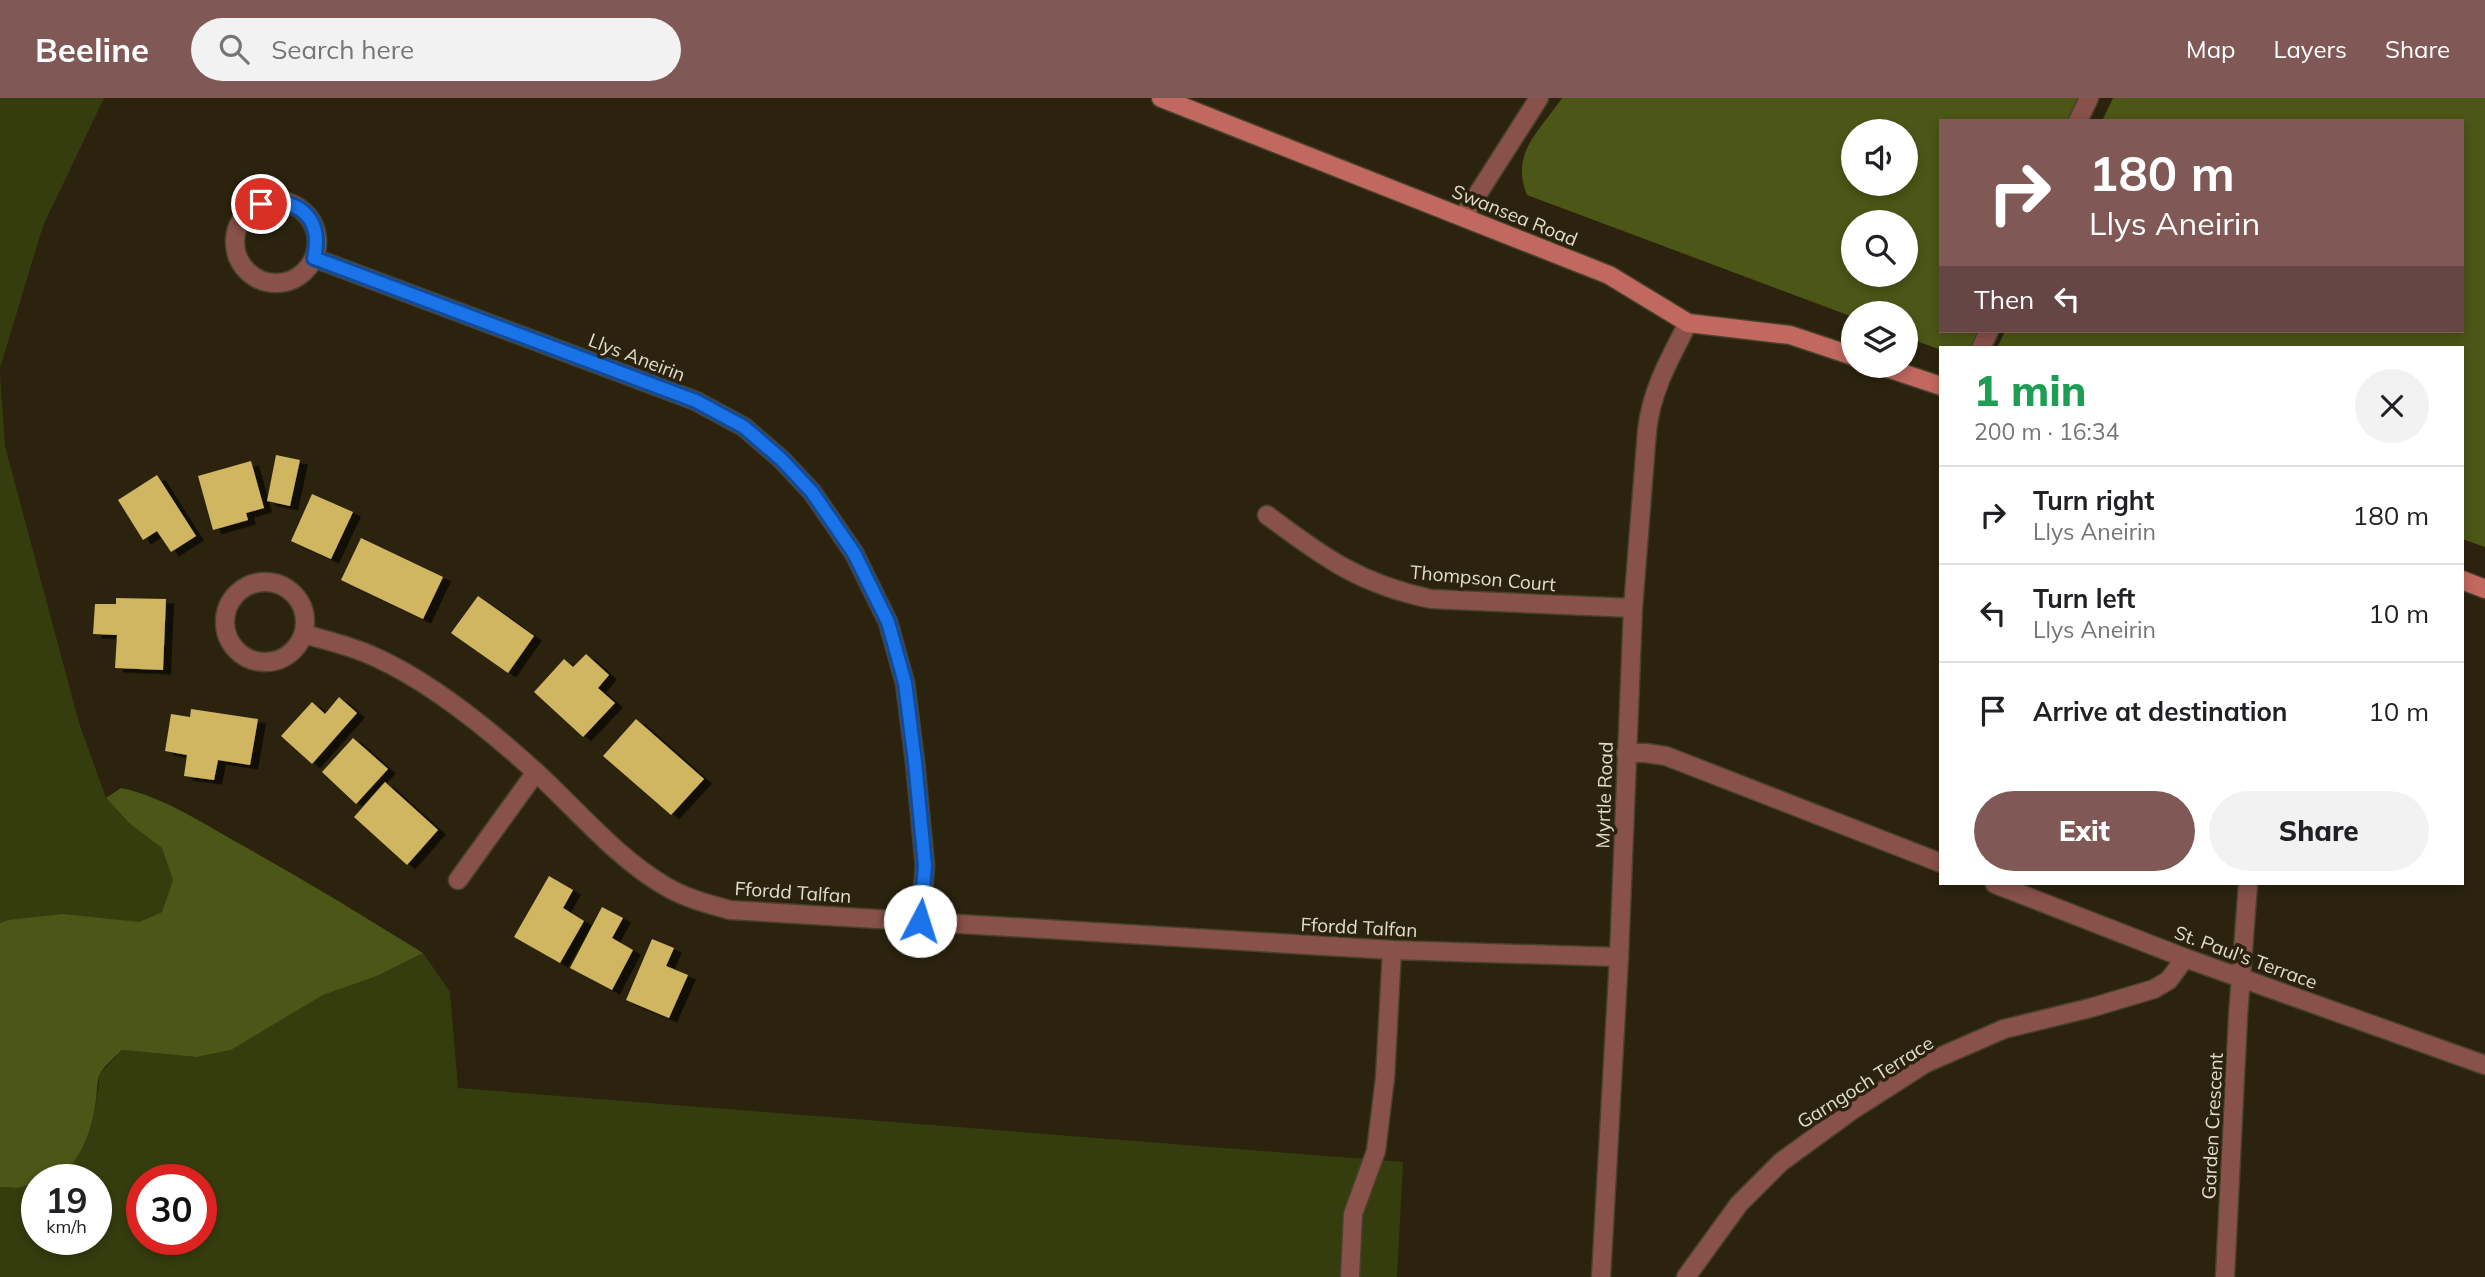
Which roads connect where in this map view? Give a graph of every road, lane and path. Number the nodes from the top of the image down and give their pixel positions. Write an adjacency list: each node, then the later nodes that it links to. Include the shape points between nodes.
1 (1161, 98): 5 (main road, Swansea Road)
2 (1539, 98): 5 (street)
3 (2089, 98): 4 (street)
4 (2079, 119)
5 (1463, 216): 7 (main road, Swansea Road, via 1609,275)
6 (314, 258): 6 (street, via 318,243 314,227 306,213 293,204 261,204 239,226 238,257 260,280 292,281); 22 (street, Llys Aneirin, via 696,401 744,427 812,492 854,553 888,622 905,683 925,866)
7 (1688, 323): 8 (main road, Swansea Road, via 1790,335); 14 (street, Myrtle Road, via 1649,409)
8 (1841, 352)
9 (1917, 378): 10 (main road)
10 (1939, 385)
11 (1267, 515): 14 (street, Thompson Court, via 1321,556 1399,592 1444,600)
12 (2464, 581): 13 (main road)
13 (2485, 589)
14 (1633, 608): 16 (street, Myrtle Road)
15 (304, 634): 15 (street, via 286,657 256,662 232,646 226,632 229,603 252,584 281,585 294,593 304,612); 17 (street, Ffordd Talfan, via 376,657 429,688)
16 (1626, 753): 18 (street, via 1666,756); 24 (street, Myrtle Road)
17 (536, 772): 19 (street); 22 (street, Ffordd Talfan, via 636,867 667,888 700,902 730,910)
18 (1939, 862)
19 (458, 880)
20 (1998, 885): 25 (street, St. Paul's Terrace)
21 (2248, 885): 26 (street, Garden Crescent)
22 (920, 921): 23 (street, Ffordd Talfan)
23 (1392, 950): 24 (street, Ffordd Talfan); 28 (street, via 1376,1151 1353,1214)
24 (1619, 957): 29 (street, Myrtle Road)
25 (2185, 958): 26 (street, St. Paul's Terrace); 30 (street, Garngoch Terrace, via 2169,980 2154,989 2004,1030 1926,1063 1780,1162 1739,1204)
26 (2241, 976): 27 (street, St. Paul's Terrace); 31 (street, Garden Crescent)
27 (2485, 1066)
28 (1350, 1277)
29 (1601, 1277)
30 (1686, 1277)
31 (2225, 1277)

